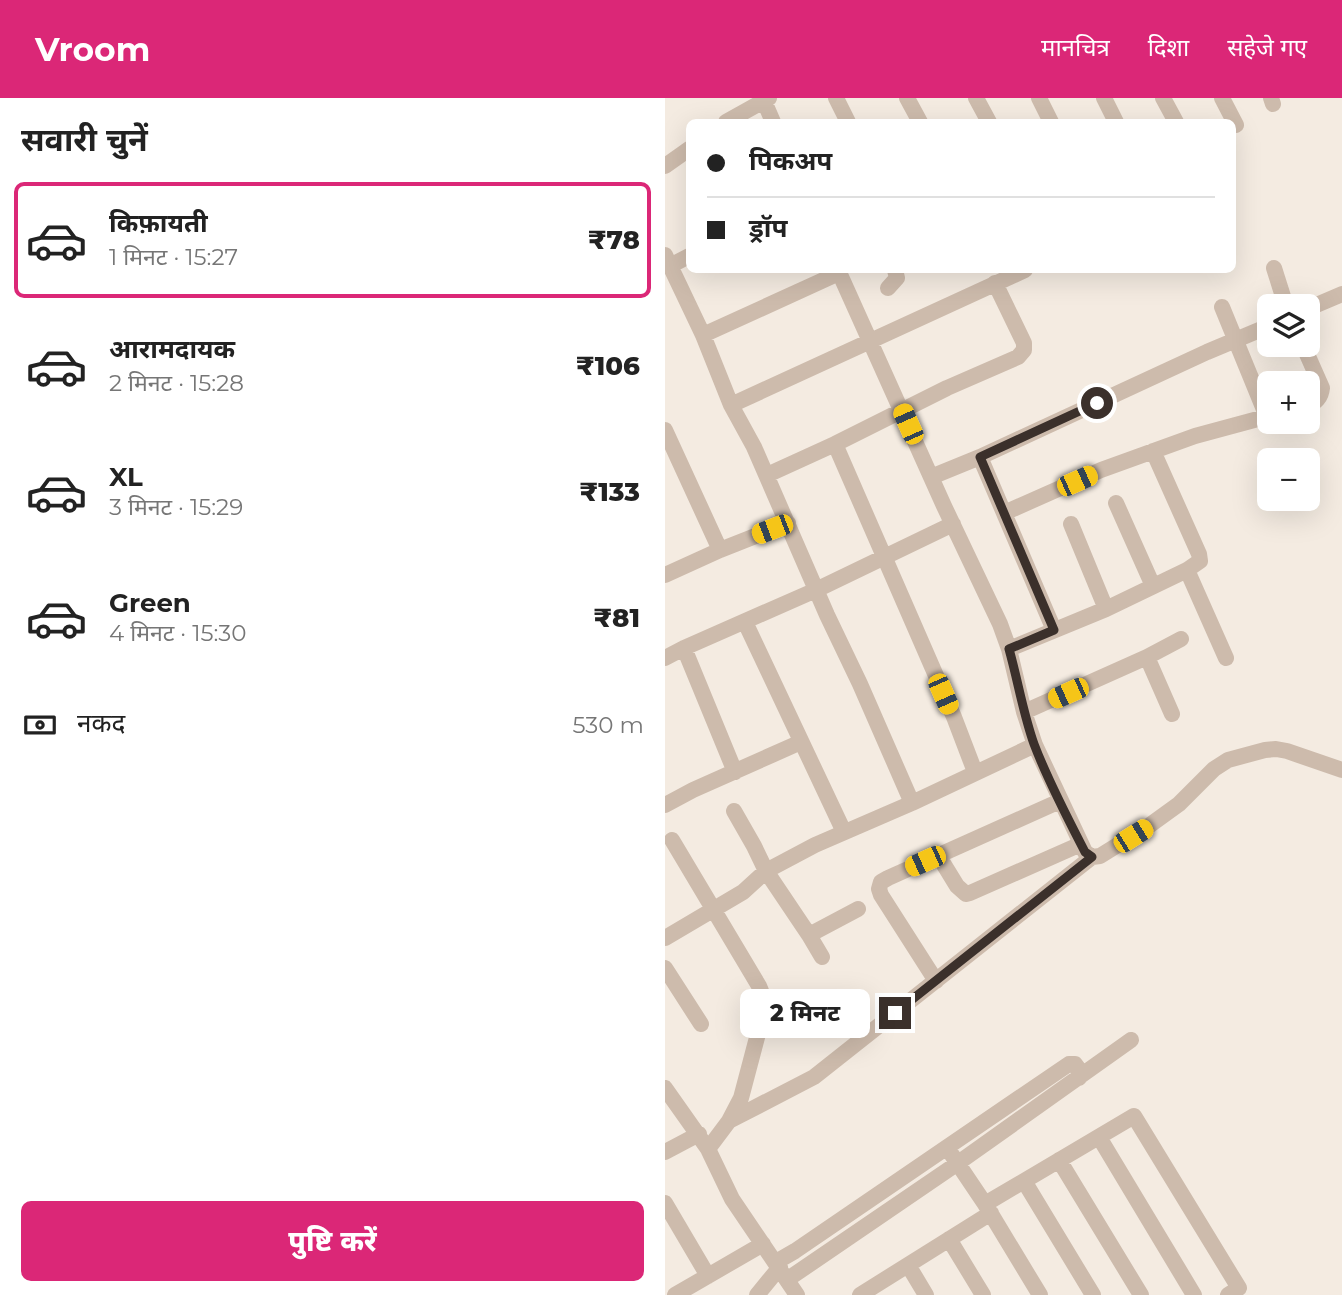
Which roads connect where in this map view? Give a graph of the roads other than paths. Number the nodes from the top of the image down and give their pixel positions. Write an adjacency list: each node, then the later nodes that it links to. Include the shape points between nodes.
1 (733, 98): 10 (street)
2 (836, 98): 13 (street)
3 (907, 98): 14 (street)
4 (976, 98): 15 (street)
5 (1039, 98): 16 (street)
6 (1104, 98): 17 (street)
7 (1163, 98): 18 (street)
8 (1222, 98): 19 (street)
9 (767, 100): 10 (street); 12 (street)
10 (742, 113): 11 (street)
11 (731, 119)
12 (772, 119)
13 (846, 119)
14 (918, 119)
15 (987, 119)
16 (1050, 119)
17 (1114, 119)
18 (1174, 119)
19 (1233, 119)
20 (686, 151): 21 (street)
21 (666, 161)
22 (686, 257): 23 (street)
23 (667, 260): 36 (street)
24 (1274, 268): 31 (street)
25 (835, 273): 36 (street)
26 (840, 273): 38 (street)
27 (896, 273): 30 (street)
28 (1018, 273): 29 (street)
29 (995, 283): 38 (street); 41 (street, via 1024,350 1018,357)
30 (888, 288)
31 (1282, 294)
32 (1342, 294): 33 (street)
33 (1320, 303)
34 (1222, 307): 37 (street)
35 (1257, 331): 37 (street)
36 (703, 335): 40 (street)
37 (1236, 339): 39 (street); 47 (street)
38 (870, 340): 40 (street); 41 (street)
39 (1257, 390)
40 (731, 405): 48 (street)
41 (902, 410): 44 (street); 49 (street)
42 (1257, 420): 46 (street)
43 (665, 430): 45 (street)
44 (835, 444): 48 (street); 56 (street)
45 (669, 449): 55 (street)
46 (1153, 451): 51 (street); 57 (street, via 1199,554 1200,561)
47 (980, 457): 49 (street); 51 (street)
48 (767, 475): 52 (street)
49 (931, 477): 53 (street)
50 (1116, 503): 59 (street)
51 (1004, 513): 63 (street)
52 (788, 523): 55 (street); 60 (street)
53 (953, 524): 56 (street); 66 (street)
54 (1071, 524): 61 (street)
55 (720, 550): 58 (street)
56 (883, 557): 60 (street); 76 (street)
57 (1187, 570): 59 (street); 69 (street)
58 (665, 575)
59 (1153, 586): 61 (street)
60 (816, 590): 62 (street); 79 (street)
61 (1106, 608): 63 (street)
62 (745, 622): 65 (street); 72 (street)
63 (1054, 630): 66 (street)
64 (1181, 639): 67 (street)
65 (684, 648): 68 (street); 75 (street)
66 (1009, 649): 70 (street)
67 (1147, 657): 70 (street); 71 (street)
68 (665, 658)
69 (1226, 658)
70 (1024, 712): 73 (street)
71 (1173, 714)
72 (801, 742): 75 (street); 81 (street)
73 (1035, 745): 76 (street); 78 (street)
74 (1342, 769): 85 (street, via 1276,749 1228,761 1150,825)
75 (735, 772): 77 (street)
76 (975, 772): 79 (street)
77 (666, 801)
78 (1060, 801): 83 (street); 84 (street)
79 (912, 803): 81 (street)
80 (734, 811): 86 (street)
81 (844, 832): 86 (street)
82 (672, 840): 87 (street)
83 (1081, 844): 84 (street, via 966,894); 85 (street)
84 (938, 855): 93 (street, via 881,882 879,889)
85 (1092, 857): 93 (street)
86 (766, 872): 87 (street); 89 (street)
87 (713, 909): 90 (street); 98 (street, via 765,1001 741,1098)
88 (857, 909): 89 (street)
89 (809, 935): 91 (street)
90 (665, 938)
91 (822, 957)
92 (665, 968): 94 (street)
93 (936, 981): 98 (street, via 814,1077)
94 (701, 1024)
95 (1131, 1040): 96 (street)
96 (1079, 1078): 101 (street, via 1079,1068 1069,1064); 105 (street)
97 (665, 1088): 99 (street)
98 (729, 1121): 102 (street)
99 (699, 1134): 102 (street); 103 (street)
100 (1099, 1137): 104 (street); 114 (street, via 1134,1116); 124 (street)
101 (946, 1147): 105 (street); 112 (street, via 795,1251)
102 (708, 1149): 110 (street, via 732,1199)
103 (665, 1152)
104 (1059, 1160): 106 (street); 123 (street)
105 (958, 1163): 108 (street); 112 (street)
106 (1024, 1181): 108 (street); 122 (street)
107 (665, 1203): 113 (street)
108 (988, 1209): 109 (street); 121 (street)
109 (949, 1239): 111 (street); 120 (street)
110 (763, 1244): 112 (street); 113 (street)
111 (908, 1265): 118 (street); 119 (street)
112 (781, 1270): 116 (street); 117 (street)
113 (708, 1276): 115 (street)
114 (1237, 1293)
115 (675, 1295)
116 (757, 1295)
117 (797, 1295)
118 (860, 1295)
119 (926, 1295)
120 (983, 1295)
121 (1040, 1295)
122 (1093, 1295)
123 (1141, 1295)
124 (1195, 1295)

